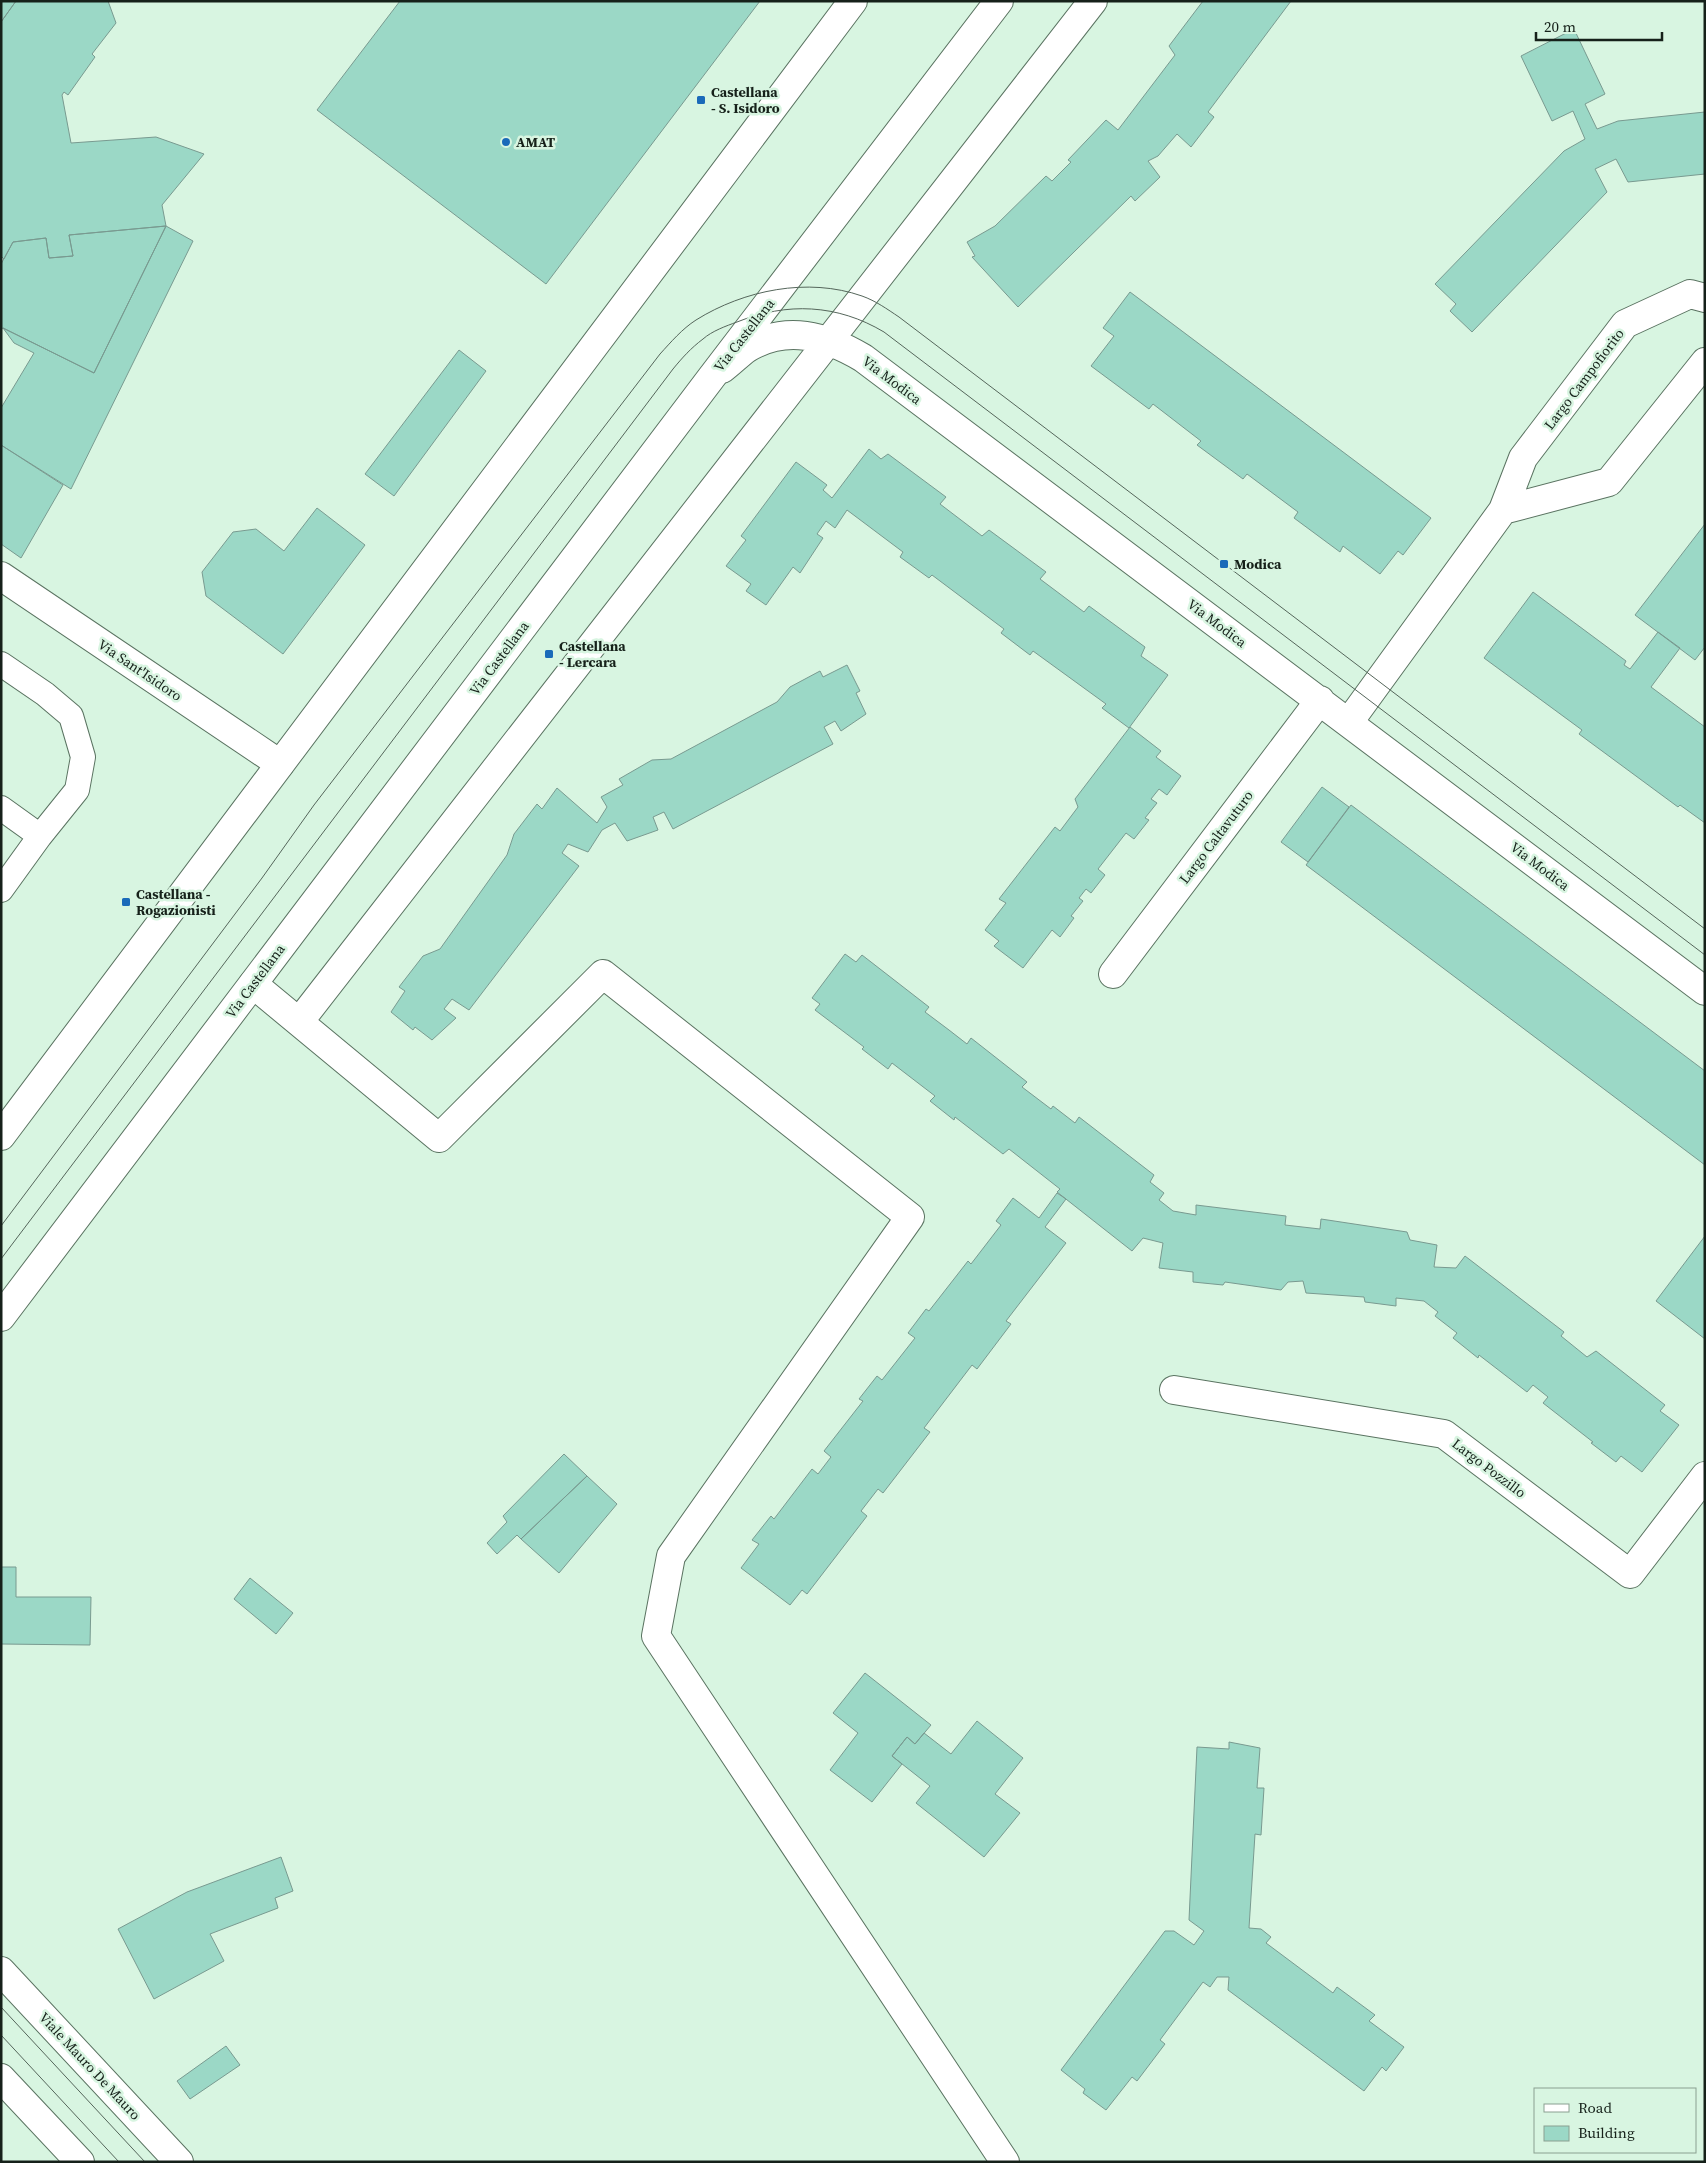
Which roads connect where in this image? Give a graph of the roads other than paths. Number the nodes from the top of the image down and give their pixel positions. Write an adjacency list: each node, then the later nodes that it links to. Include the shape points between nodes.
1 (853, 1): 13 (street)
2 (999, 1): 7 (street, Via Castellana)
3 (1093, 1): 5 (street)
4 (1705, 298): 8 (street, Largo Campofiorito, via 1690,294 1625,324 1523,458)
5 (828, 340): 7 (street, Via Modica, via 782,335 765,340 746,349); 11 (street, Via Modica, via 863,358); 20 (street)
6 (1705, 362): 8 (street, via 1609,482)
7 (711, 378): 18 (street, Via Castellana)
8 (1504, 510): 12 (street, Largo Campofiorito)
9 (1, 576): 13 (street, Via Sant'Isidoro)
10 (1, 664): 15 (lane, via 71,716 83,757 77,790)
11 (1320, 700): 12 (street, Via Modica); 17 (street, Largo Caltavuturo)
12 (1349, 722): 19 (street, Via Modica)
13 (280, 764): 21 (street)
14 (1, 808): 15 (lane)
15 (40, 836): 16 (lane)
16 (1, 890)
17 (1113, 974)
18 (253, 984): 20 (street); 22 (street, Via Castellana)
19 (1705, 991)
20 (299, 1022): 29 (street, via 439,1138 603,974 910,1217 671,1556 656,1636)
21 (1, 1136)
22 (1, 1316)
23 (1174, 1390): 24 (street, Largo Pozzillo, via 1444,1434 1630,1574)
24 (1705, 1476)
25 (1, 1970): 28 (street, Viale Mauro De Mauro)
26 (1, 2078): 27 (street)
27 (80, 2162)
28 (179, 2162)
29 (1005, 2162)

